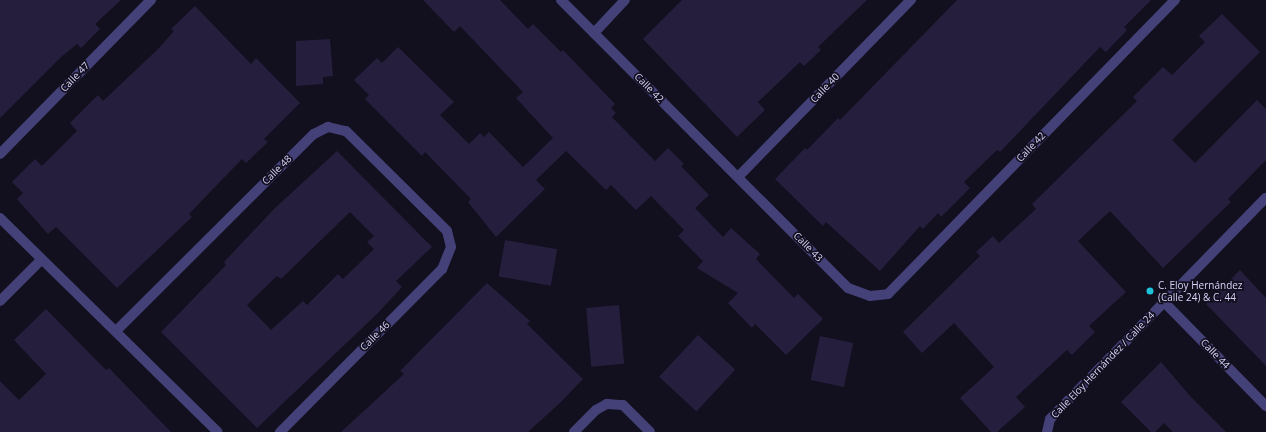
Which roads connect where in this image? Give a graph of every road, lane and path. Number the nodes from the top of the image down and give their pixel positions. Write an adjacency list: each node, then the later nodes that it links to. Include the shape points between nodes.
1 (151, 0): 7 (street, Calle 47)
2 (561, 0): 6 (street, Calle 42)
3 (625, 0): 6 (street)
4 (911, 0): 8 (street, Calle 40)
5 (1174, 0): 13 (street, Calle 42)
6 (594, 33): 8 (street, Calle 42)
7 (0, 154)
8 (738, 177): 13 (street, Calle 43, via 848,288 870,296)
9 (1266, 198): 15 (street, Calle Eloy Hernández / Calle 24)
10 (0, 218): 12 (street)
11 (447, 231): 16 (street, Calle 48, via 346,131 328,127 314,134); 19 (street, Calle 46, via 451,246 442,269)
12 (41, 260): 14 (street); 16 (street)
13 (888, 294)
14 (0, 301)
15 (1164, 302): 17 (street, Calle 44); 22 (street, Calle Eloy Hernández / Calle 24, via 1050,419)
16 (116, 331): 18 (street)
17 (1266, 406)
18 (218, 432)
19 (280, 432)
20 (574, 432): 21 (street, via 596,410 607,404 623,405)
21 (650, 432)
22 (1047, 432)

